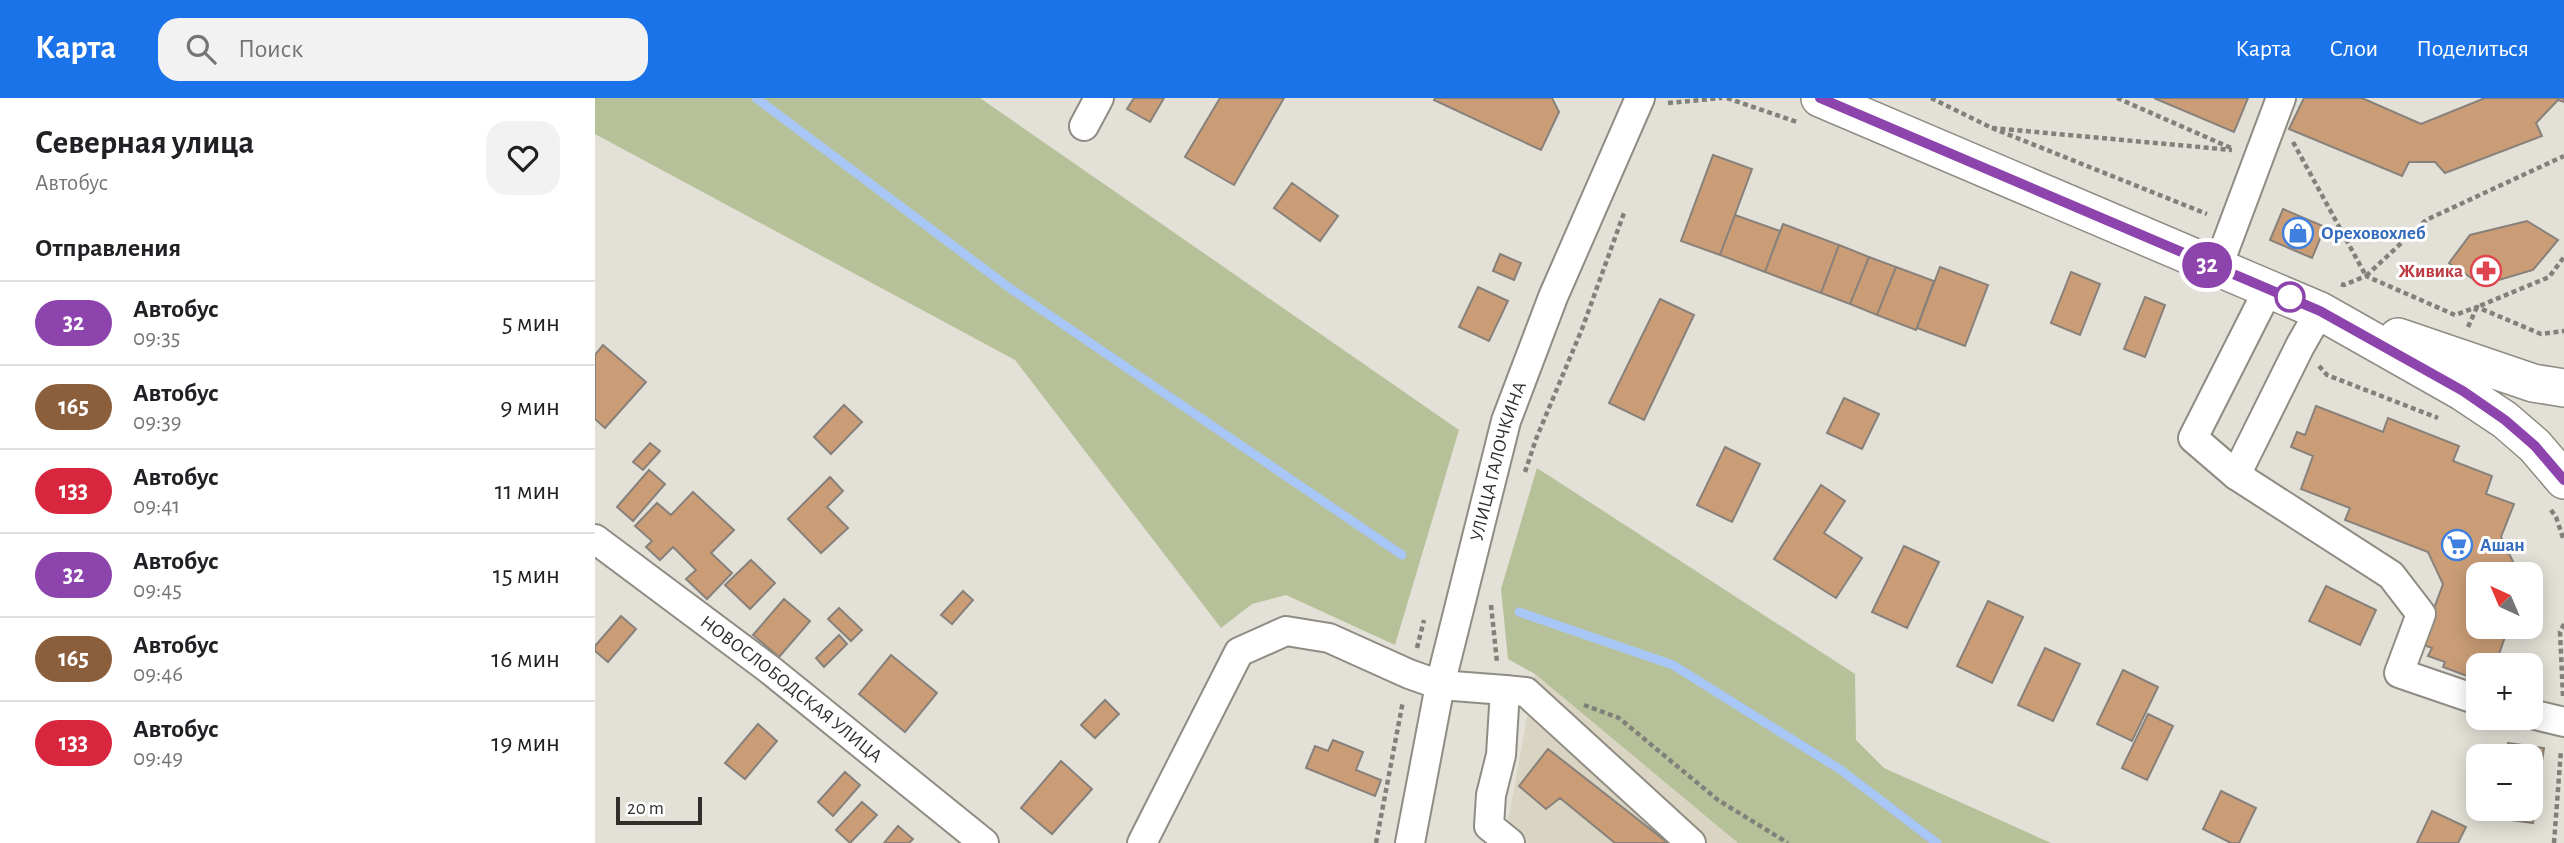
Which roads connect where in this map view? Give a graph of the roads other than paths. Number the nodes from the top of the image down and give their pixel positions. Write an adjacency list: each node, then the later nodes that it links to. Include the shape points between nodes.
1 (1099, 98): 5 (street)
2 (1651, 101): 13 (street, УЛИЦА ГАЛОЧКИНА, via 1553,297 1506,421)
3 (2279, 104): 6 (street)
4 (1809, 110): 6 (main road)
5 (1084, 125)
6 (2217, 269): 7 (main road)
7 (2269, 288): 8 (main road); 10 (street, via 2193,438)
8 (2320, 311): 9 (main road, via 2533,383); 10 (street); 11 (main road, via 2463,391 2505,420)
9 (2564, 388)
10 (2236, 475): 15 (street, via 2391,575 2421,614 2399,673)
11 (2564, 480)
12 (595, 539): 18 (street, НОВОСЛОБОДСКАЯ УЛИЦА, via 769,669)
13 (1440, 685): 14 (street); 19 (street, via 1329,639 1286,631 1239,652); 20 (street, УЛИЦА ГАЛОЧКИНА)
14 (1505, 690): 21 (street, via 1501,755 1489,826); 22 (street, via 1526,692)
15 (2466, 696)
16 (2543, 717): 17 (street)
17 (2564, 722)
18 (984, 843)
19 (1142, 843)
20 (1410, 843)
21 (1510, 843)
22 (1691, 843)

